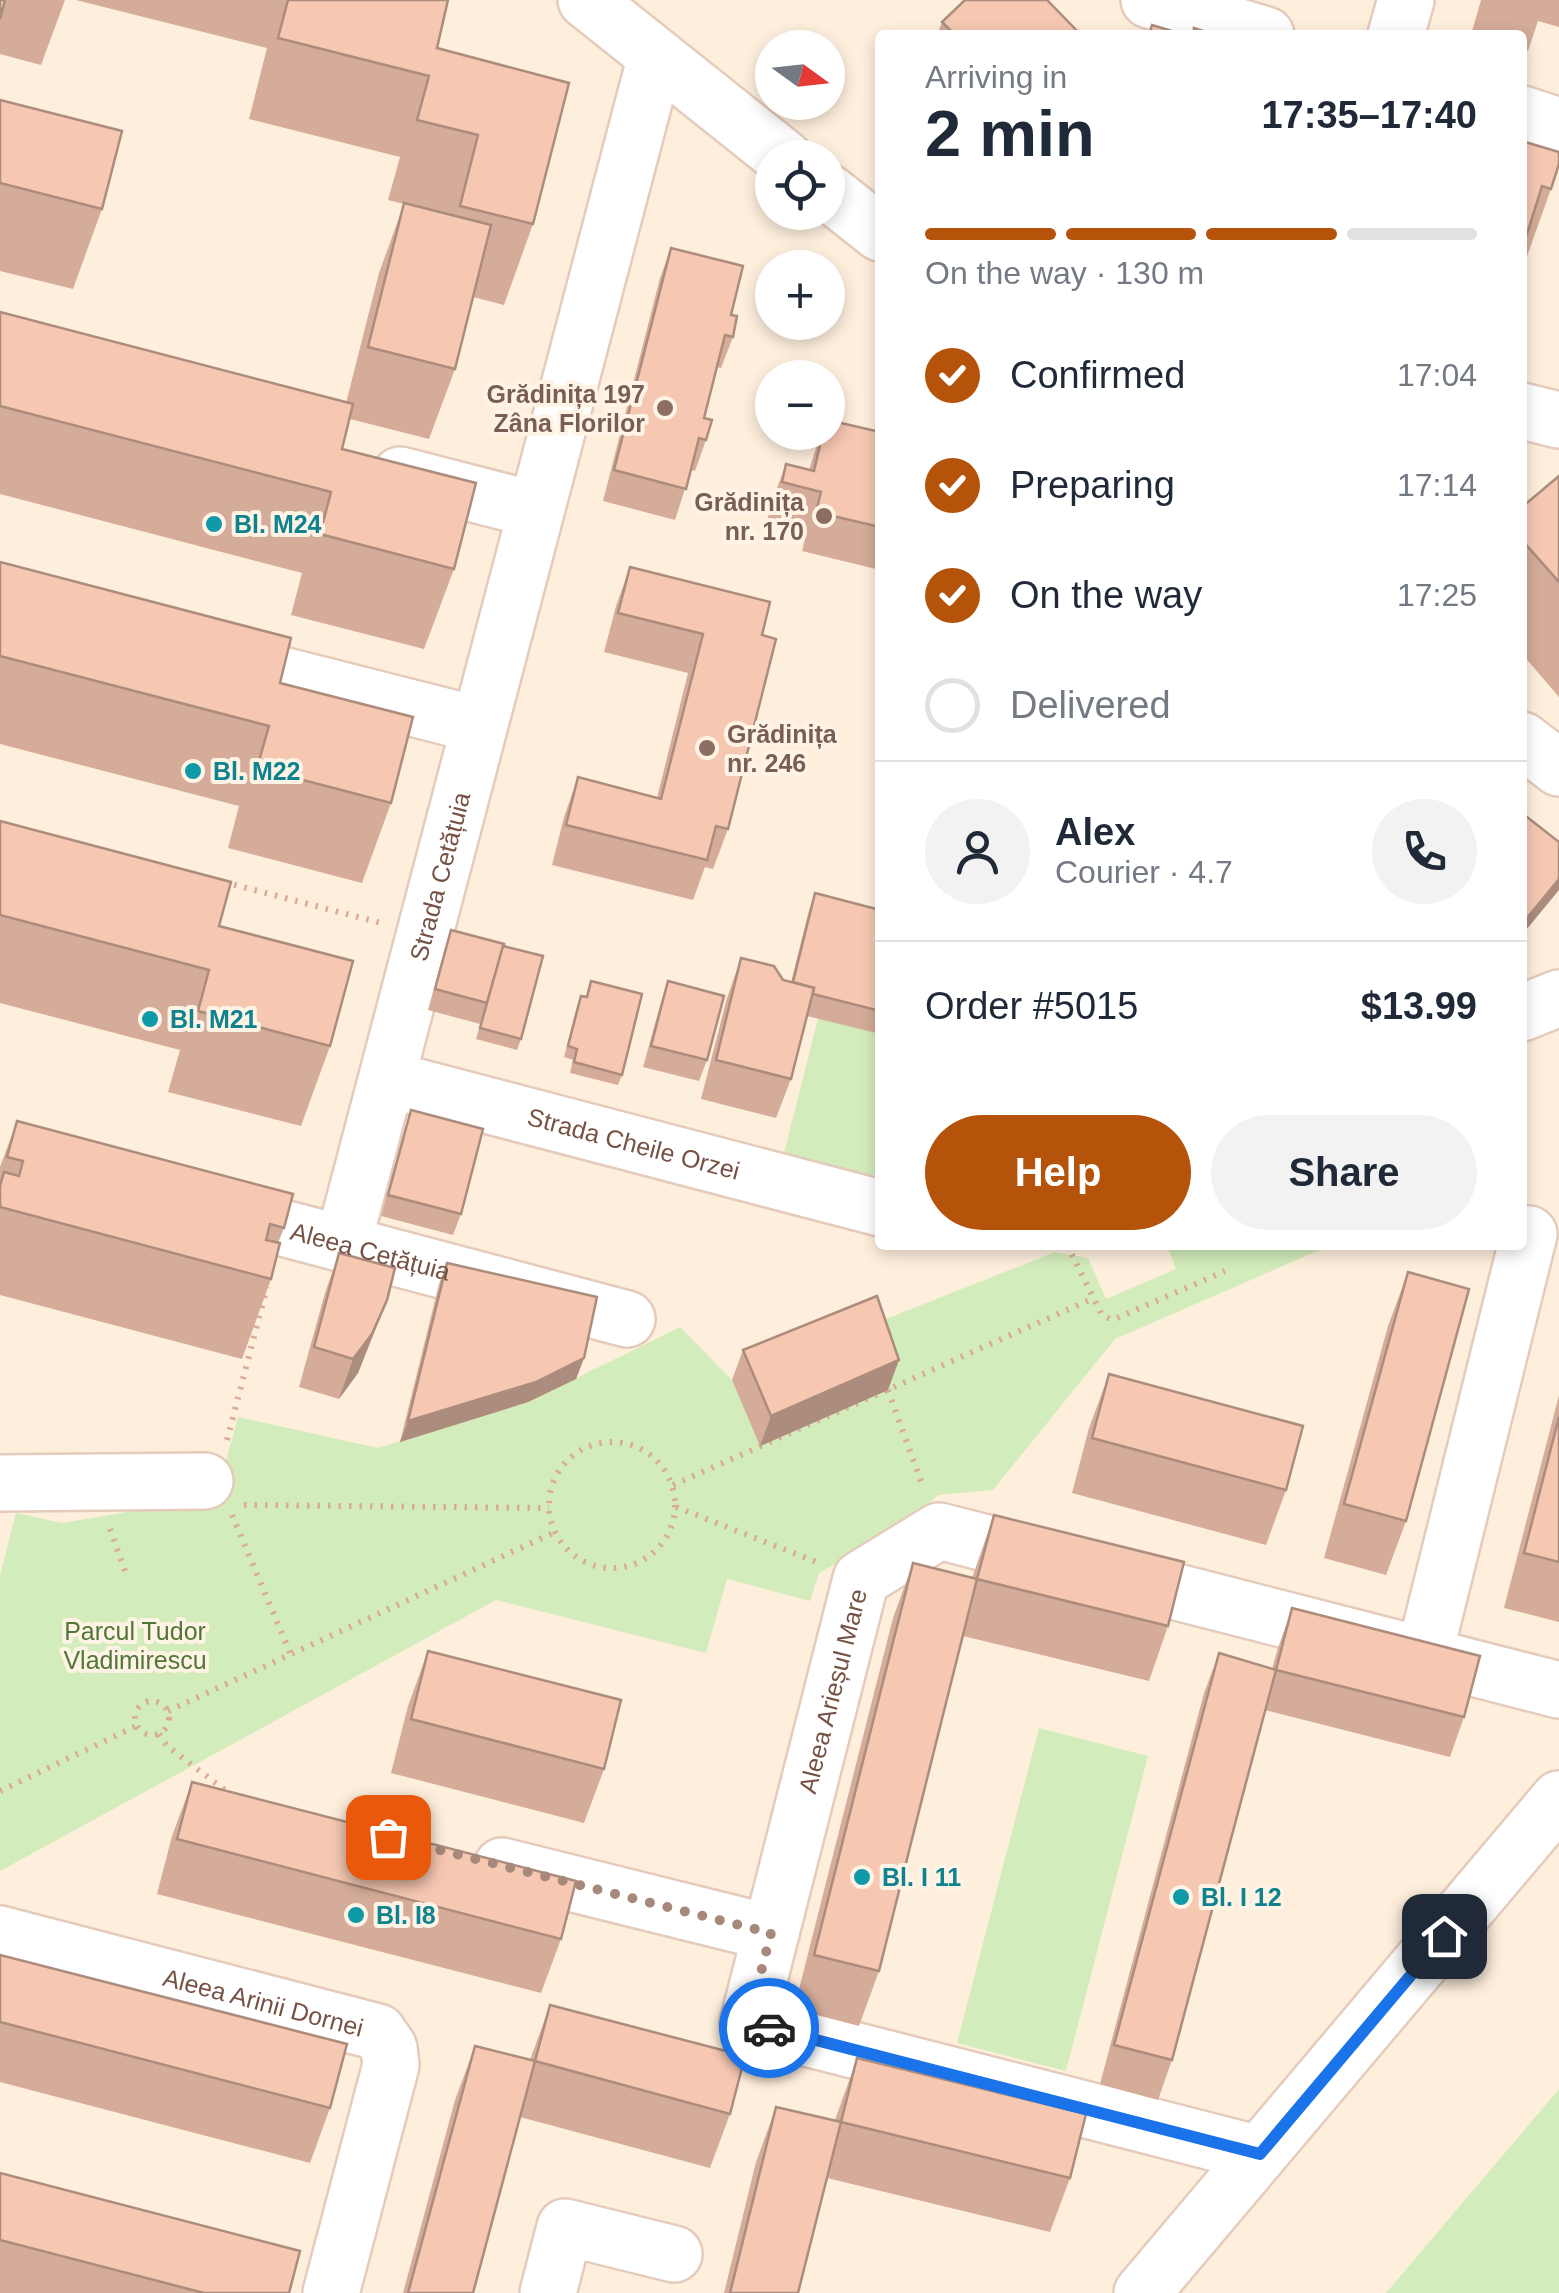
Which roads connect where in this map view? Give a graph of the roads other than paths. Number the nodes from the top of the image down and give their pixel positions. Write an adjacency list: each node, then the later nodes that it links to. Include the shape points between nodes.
1 (586, 0): 6 (street)
2 (1149, 0): 4 (street)
3 (1406, 0): 5 (street)
4 (1249, 30)
5 (1397, 30)
6 (656, 56): 9 (street); 15 (street, Strada Cetățuia)
7 (1527, 116): 8 (street)
8 (1559, 126)
9 (761, 140)
10 (845, 205): 11 (street)
11 (875, 229)
12 (1527, 411): 13 (street)
13 (1559, 420)
14 (345, 461): 15 (street)
15 (536, 510): 17 (street, Strada Cetățuia)
16 (172, 647): 17 (street)
17 (480, 725): 22 (street, Strada Cetățuia)
18 (1527, 744): 19 (street)
19 (1559, 768)
20 (1559, 998): 21 (street)
21 (1527, 1011)
22 (387, 1079): 24 (street, Strada Cheile Orzei); 27 (street, Strada Cetățuia)
23 (170, 1198): 27 (street, Aleea Cetățuia)
24 (875, 1207)
25 (1529, 1234): 26 (street)
26 (1527, 1242)
27 (343, 1244): 29 (street, Aleea Cetățuia)
28 (1525, 1250): 32 (street)
29 (627, 1319)
30 (215, 1466): 31 (street)
31 (0, 1483)
32 (1424, 1656): 33 (street); 36 (street, Aleea Arieșul Mare, via 939,1531 861,1579)
33 (1559, 1690)
34 (1559, 1799): 38 (street)
35 (465, 1856): 36 (street)
36 (771, 1933): 38 (street, Aleea Arieșul Mare, via 726,2036)
37 (0, 1934): 40 (street, Aleea Arinii Dornei, via 378,2032 391,2065)
38 (1260, 2154): 42 (street)
39 (674, 2254): 41 (street, via 565,2227)
40 (330, 2293)
41 (548, 2293)
42 (1142, 2293)

